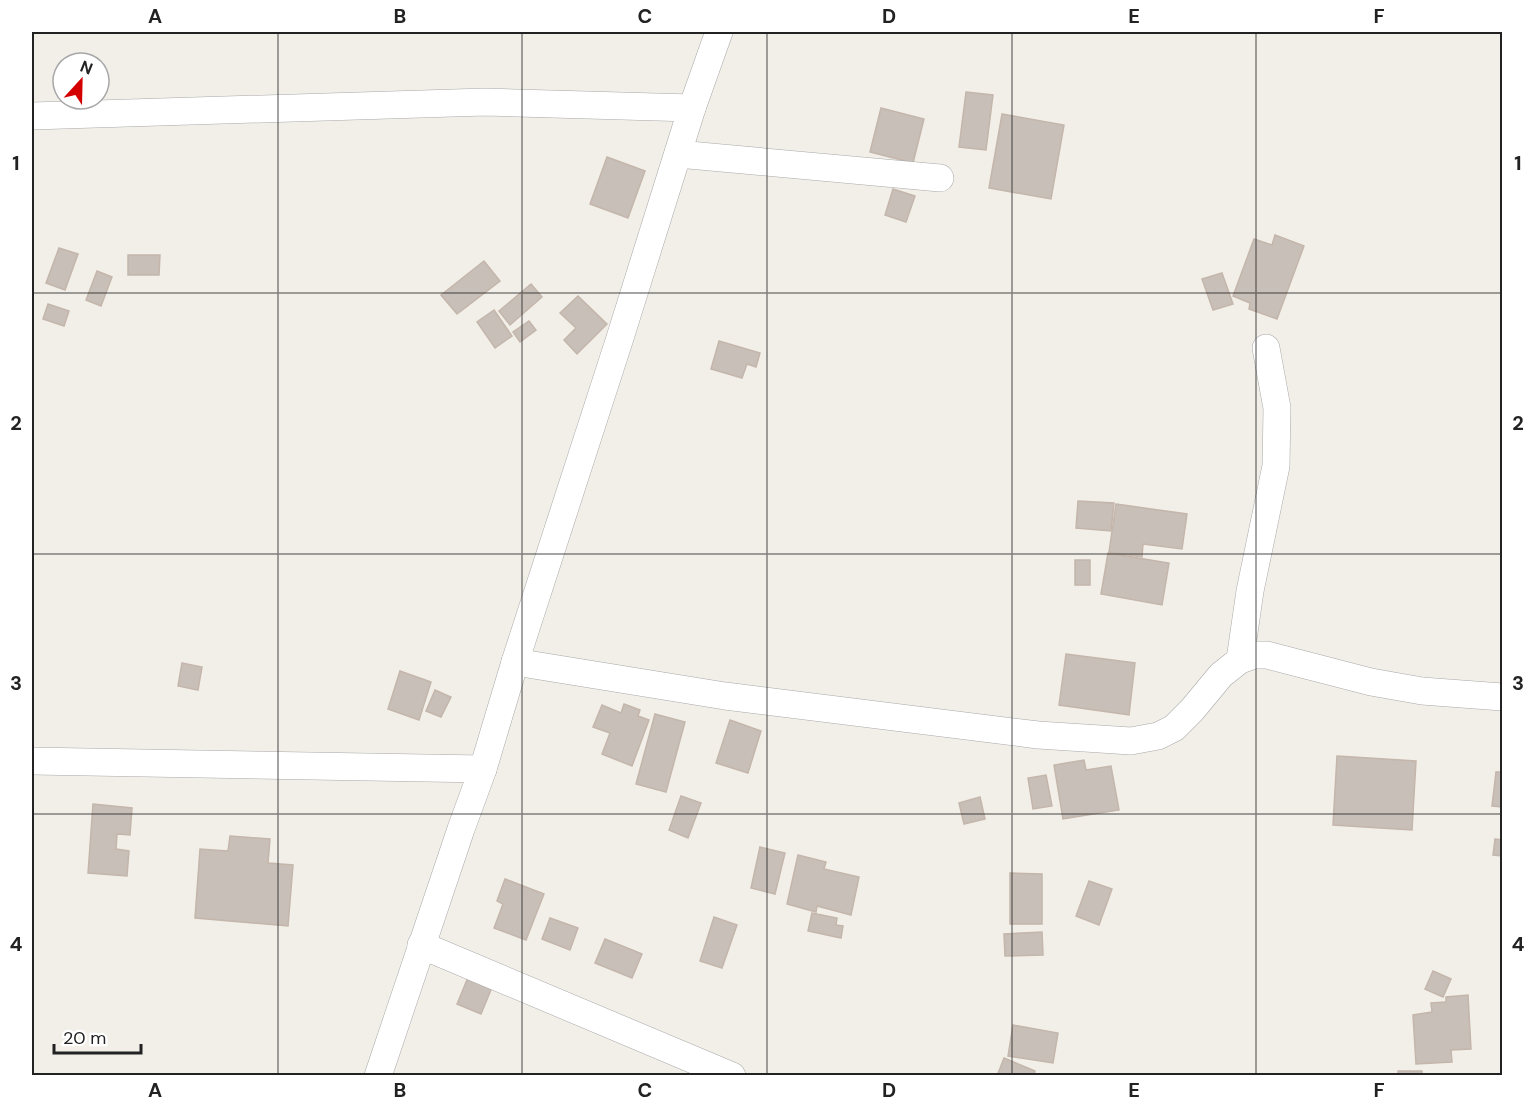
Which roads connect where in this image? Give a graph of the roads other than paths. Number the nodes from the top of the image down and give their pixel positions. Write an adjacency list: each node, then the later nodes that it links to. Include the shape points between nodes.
1 (719, 32): 2 (street)
2 (692, 108): 3 (street, via 485,102); 4 (street)
3 (32, 116)
4 (678, 154): 5 (street); 8 (street)
5 (940, 178)
6 (1266, 348): 7 (street, via 1277,408 1276,466)
7 (1240, 660): 8 (street, via 1221,675 1174,728 1158,736 1131,741 1038,735 725,696); 9 (street, via 1267,655 1371,682 1422,691)
8 (515, 662): 11 (street)
9 (1503, 697)
10 (32, 761): 11 (street)
11 (483, 770): 12 (street)
12 (421, 945): 13 (street); 14 (street)
13 (378, 1076)
14 (732, 1076)

